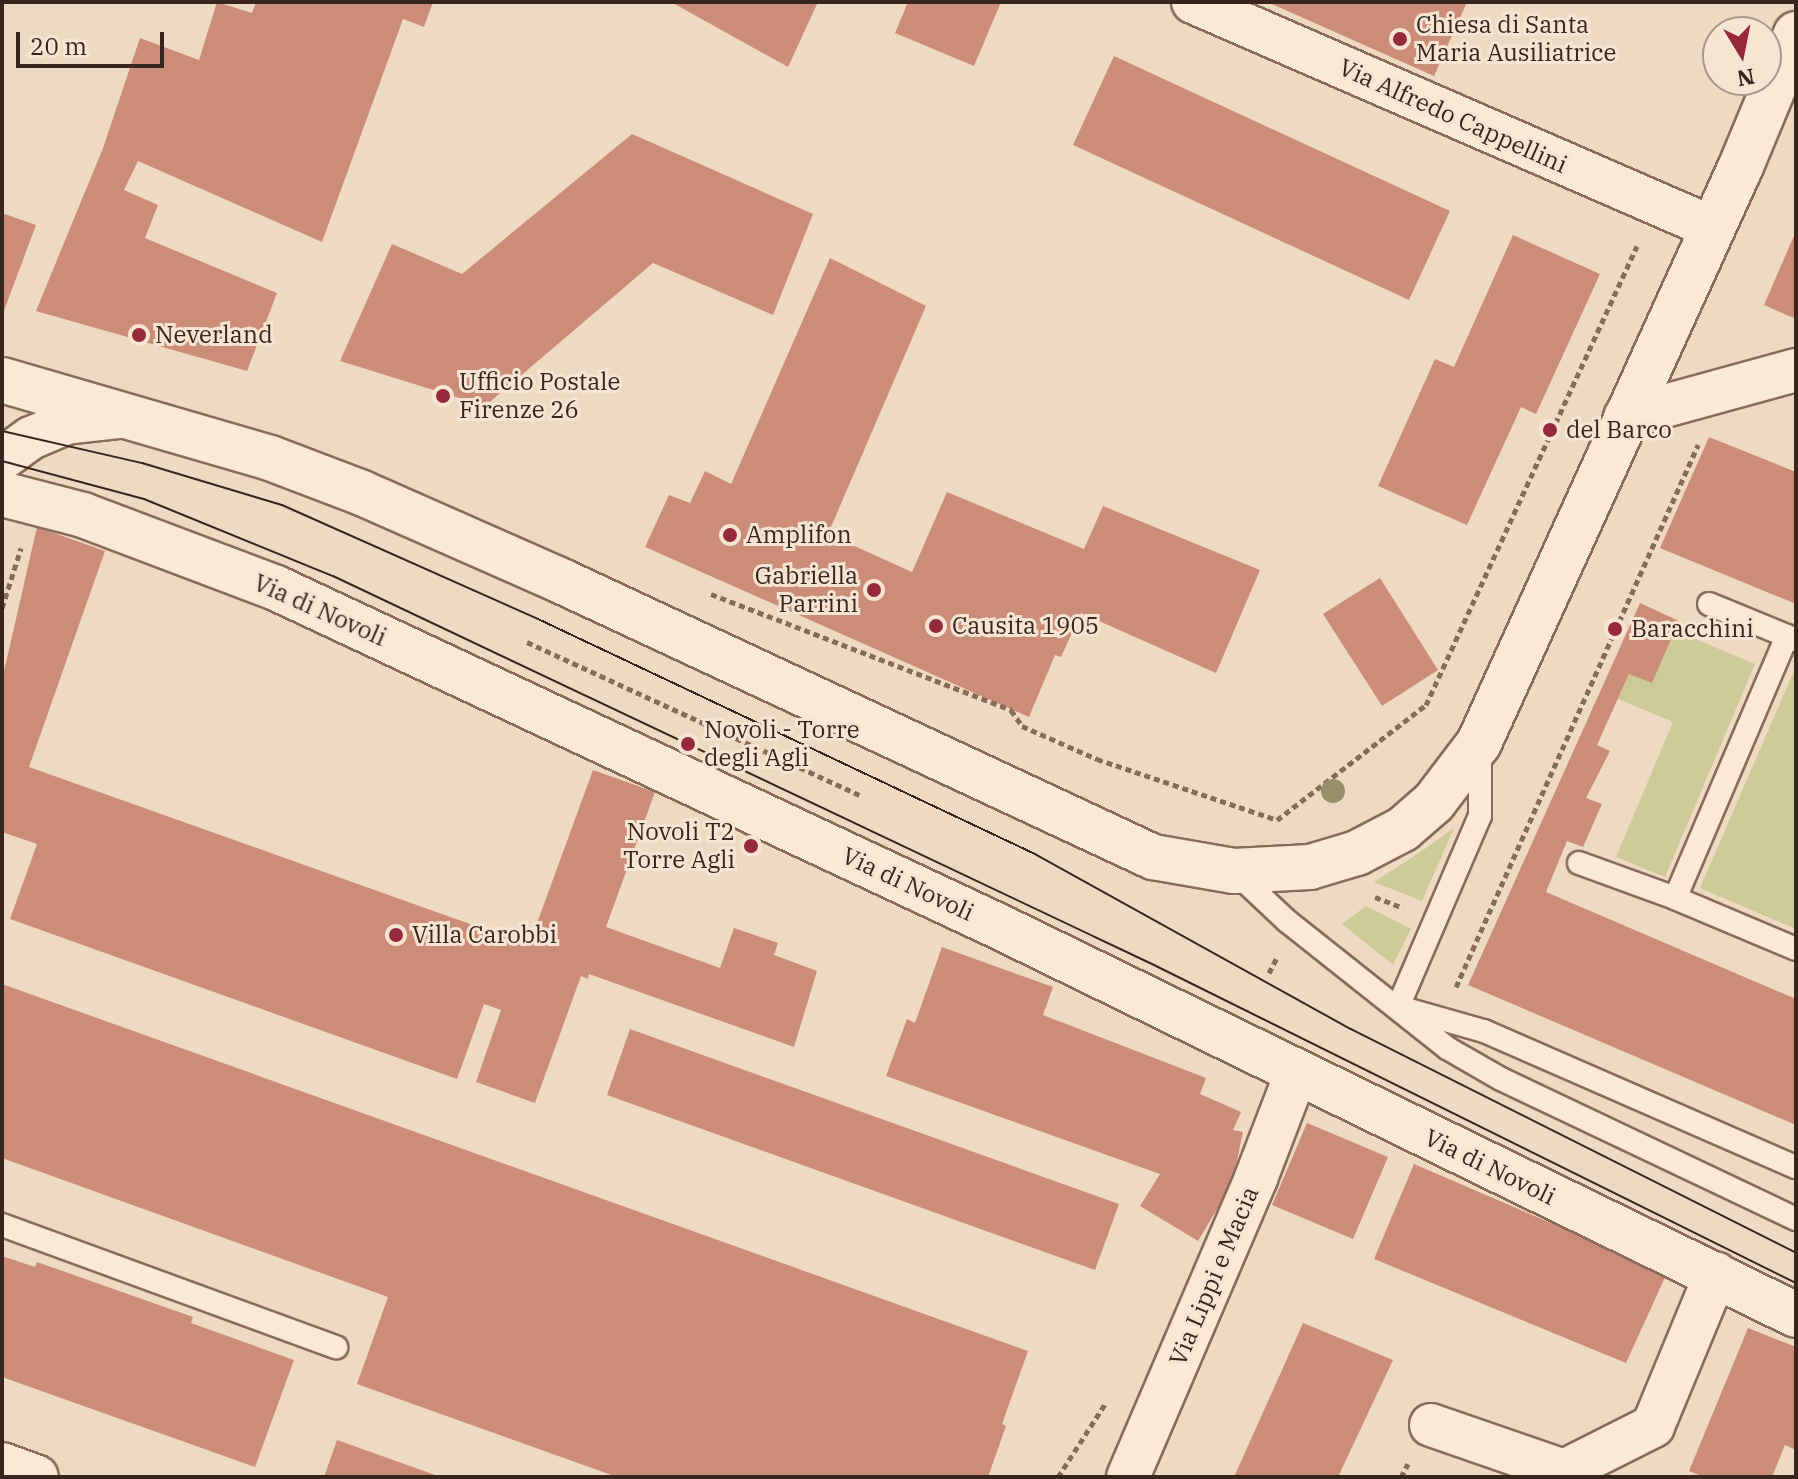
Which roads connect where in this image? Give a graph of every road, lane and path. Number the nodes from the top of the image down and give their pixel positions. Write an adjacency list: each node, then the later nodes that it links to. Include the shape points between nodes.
1 (1193, 2): 3 (street, Via Alfredo Cappellini)
2 (1796, 34): 4 (street)
3 (1656, 205): 4 (street, Via Alfredo Cappellini); 13 (path, via 1426,705 1277,820 1097,759 1022,726 1011,710)
4 (1713, 228): 8 (street)
5 (1796, 370): 8 (street)
6 (2, 380): 7 (street)
7 (133, 416): 10 (street, via 66,423 31,438); 21 (street, via 362,493 1125,846 1190,866)
8 (1625, 417): 18 (street)
9 (1704, 433): 26 (path)
10 (2, 459)
11 (2, 494): 28 (street, Via di Novoli, via 83,515 276,588 1002,928)
12 (23, 542): 15 (path)
13 (705, 592)
14 (1709, 604): 16 (lane)
15 (2, 608)
16 (1791, 638): 23 (lane)
17 (527, 642): 19 (path)
18 (1479, 743): 21 (street, via 1434,802 1381,842 1310,867); 27 (lane, via 1480,816)
19 (859, 795)
20 (1579, 863): 23 (lane)
21 (1234, 871): 27 (lane, via 1287,921)
22 (1365, 893): 24 (path)
23 (1675, 898): 25 (lane)
24 (1405, 909)
25 (1796, 949)
26 (1452, 996)
27 (1398, 1007): 29 (lane, via 1484,1031); 30 (lane, via 1447,1048 1501,1079)
28 (1296, 1074): 32 (street, Via di Novoli); 38 (street, Via Lippi e Macia)
29 (1796, 1167)
30 (1796, 1219)
31 (2, 1225): 34 (lane)
32 (1716, 1274): 33 (street, Via di Novoli); 35 (street, via 1653,1426 1564,1471)
33 (1796, 1315)
34 (336, 1347)
35 (1431, 1425)
36 (2, 1464): 37 (street)
37 (37, 1477)
38 (1128, 1477)

